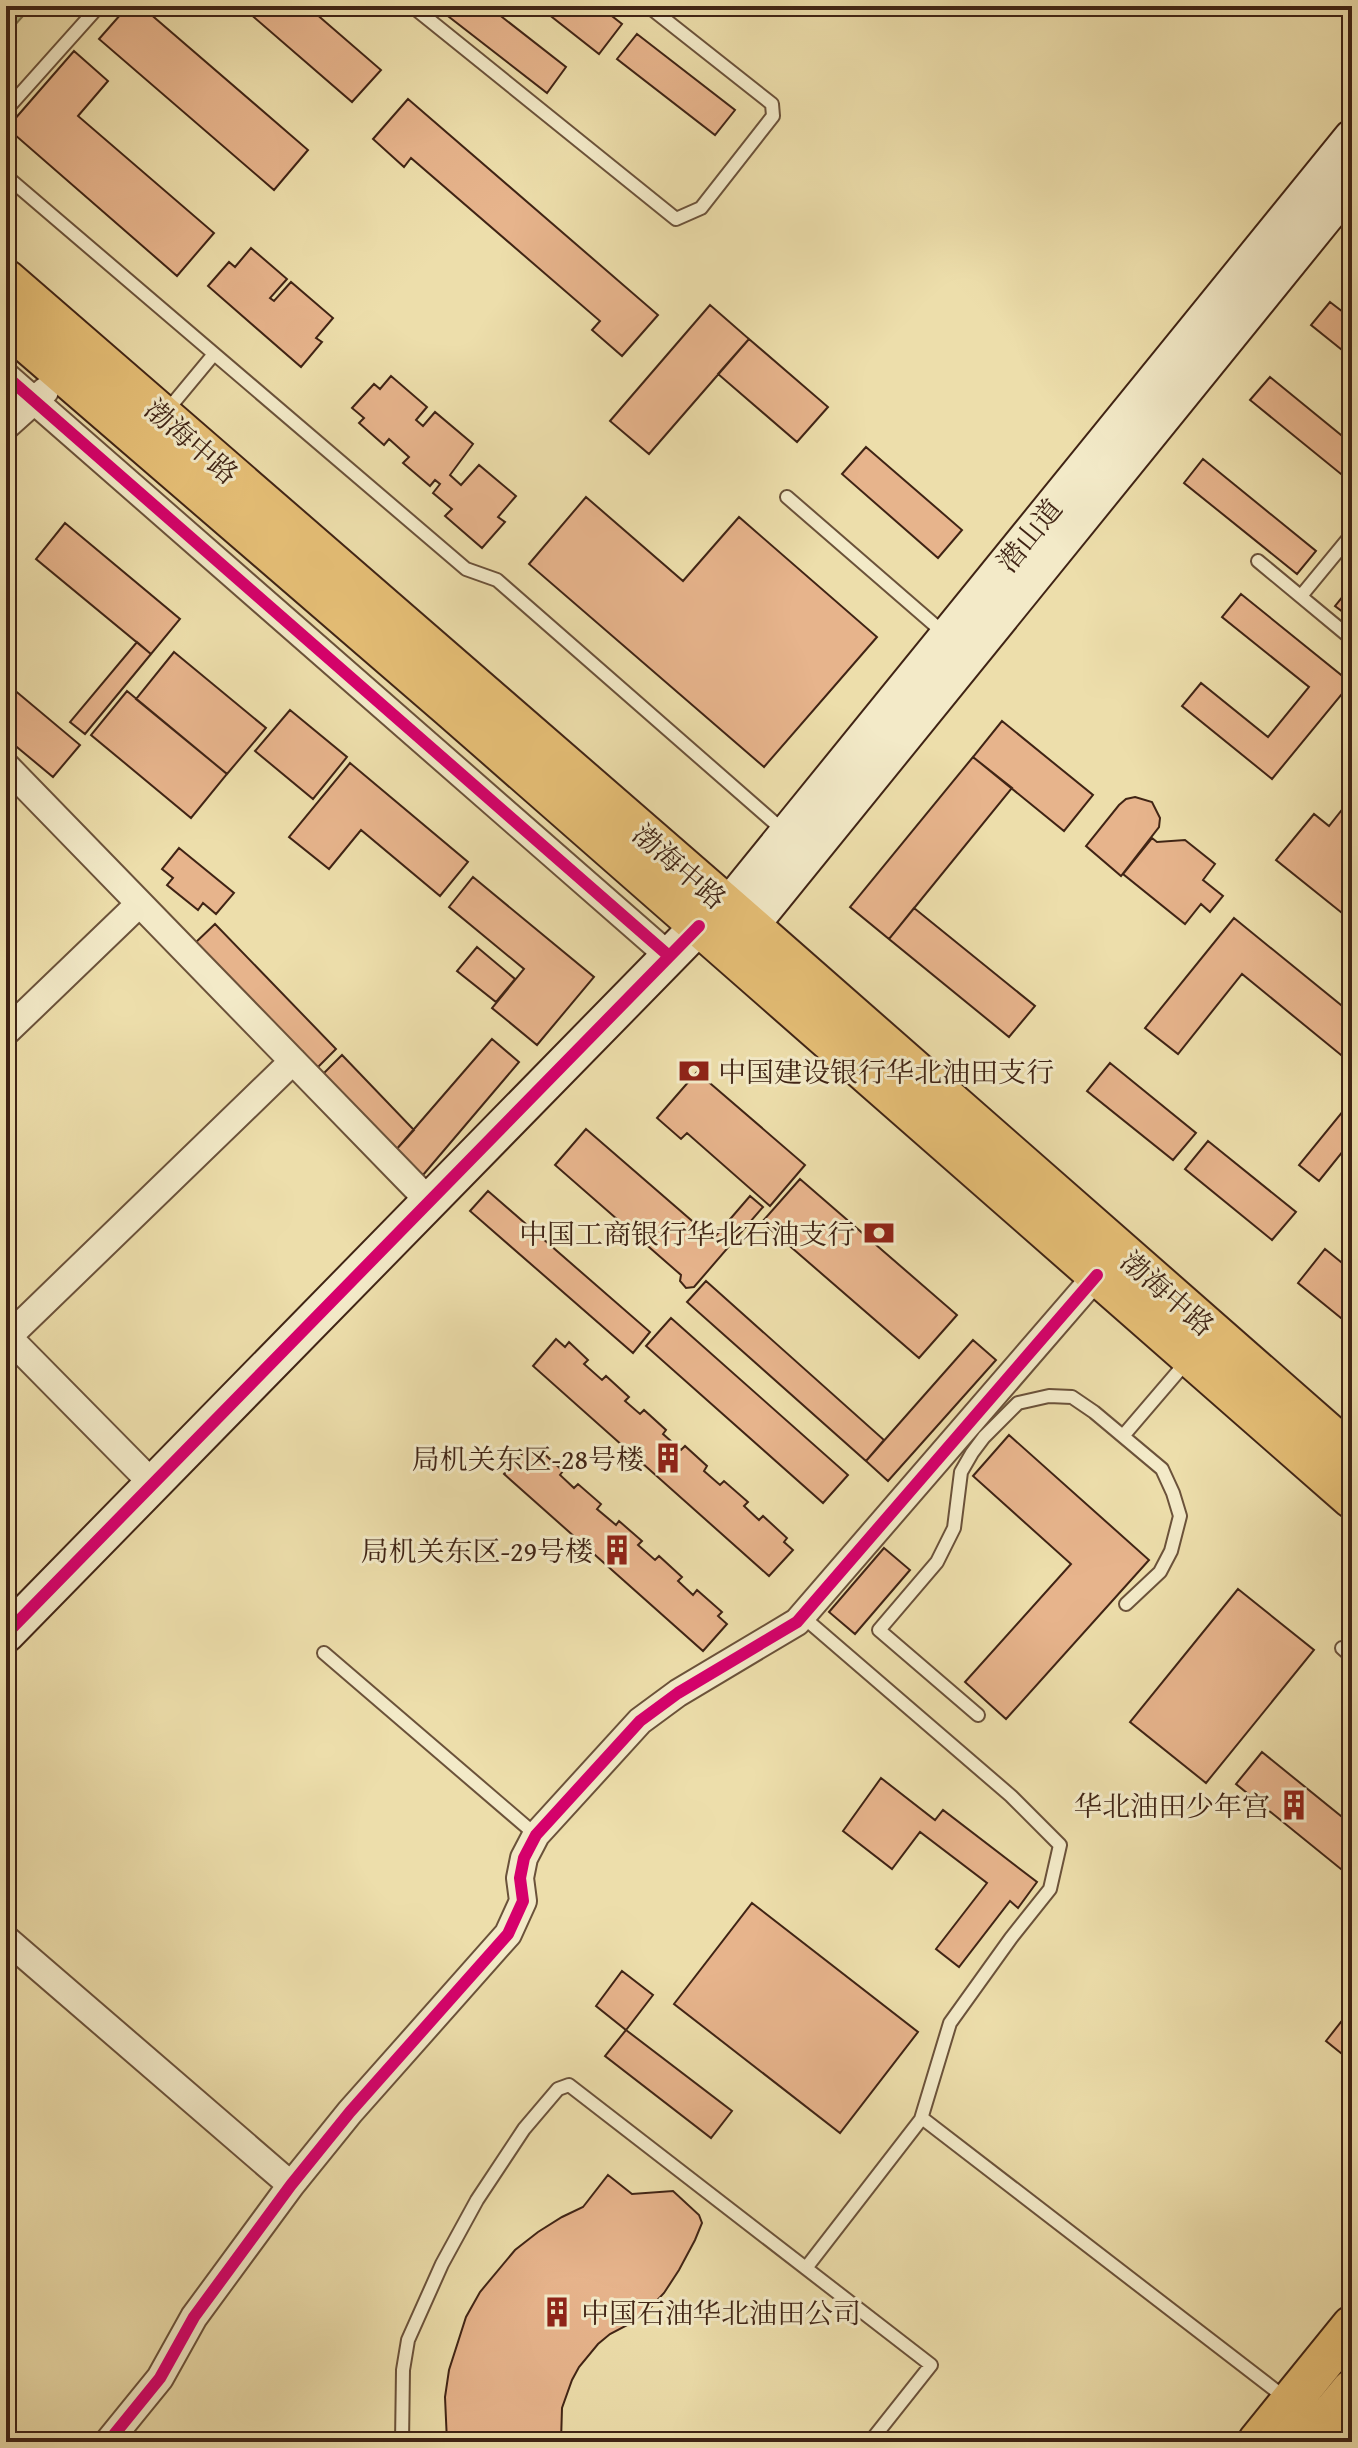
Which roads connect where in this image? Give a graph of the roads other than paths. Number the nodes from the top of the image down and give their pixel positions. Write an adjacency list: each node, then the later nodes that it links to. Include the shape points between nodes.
1 (99, 6): 4 (lane)
2 (412, 6): 3 (lane, via 676,219 701,208 773,116 772,104)
3 (648, 6)
4 (6, 110)
5 (1352, 138): 20 (main road, 潜山道)
6 (6, 176): 10 (lane)
7 (1352, 183): 25 (main road, 潜山道)
8 (6, 280): 14 (main road, 渤海中路)
9 (6, 324): 11 (main road, 渤海中路)
10 (214, 354): 14 (lane); 23 (lane, via 466,569 497,580)
11 (63, 374): 13 (street); 25 (main road, 渤海中路, via 450,707)
12 (6, 376): 13 (street)
13 (34, 400): 15 (street); 26 (street)
14 (162, 415): 25 (main road, 渤海中路)
15 (6, 426)
16 (787, 497): 20 (lane)
17 (1352, 534): 19 (lane)
18 (1258, 561): 19 (lane)
19 (1301, 596): 21 (lane)
20 (947, 636): 23 (main road, 潜山道)
21 (1352, 639)
22 (6, 766): 24 (street)
23 (787, 834): 25 (main road, 潜山道)
24 (139, 904): 27 (street); 28 (street)
25 (722, 929): 26 (main road); 30 (main road, 渤海中路); 34 (main road, 渤海中路)
26 (669, 956): 29 (main road)
27 (6, 1032)
28 (293, 1061): 29 (street); 31 (street)
29 (429, 1201): 35 (main road)
30 (1097, 1275): 32 (main road, 渤海中路); 38 (street)
31 (7, 1337): 35 (street)
32 (1190, 1358): 33 (lane); 36 (main road, 渤海中路)
33 (1123, 1436): 37 (lane, via 1162,1469 1180,1516 1160,1572); 41 (lane, via 1072,1397 1049,1396 1018,1403 984,1437 961,1472 954,1528 937,1562 879,1630)
34 (1352, 1455)
35 (153, 1484): 39 (main road)
36 (1352, 1498)
37 (1126, 1604)
38 (802, 1616): 42 (street, via 640,1721); 44 (lane, via 1011,1796 1060,1845 1050,1889 950,2023)
39 (6, 1634)
40 (324, 1653): 42 (lane)
41 (978, 1715)
42 (536, 1835): 45 (street, via 520,1878 523,1901 508,1934)
43 (6, 1939): 45 (street)
44 (921, 2119): 46 (lane); 49 (lane)
45 (291, 2185): 50 (street, via 194,2317 160,2378)
46 (806, 2268): 51 (lane, via 569,2085 558,2089 477,2200 408,2340); 52 (lane, via 931,2365)
47 (1352, 2326): 49 (main road)
48 (1352, 2390): 54 (main road)
49 (1291, 2402): 53 (main road)
50 (108, 2442)
51 (402, 2442)
52 (870, 2442)
53 (1258, 2442)
54 (1309, 2442)

